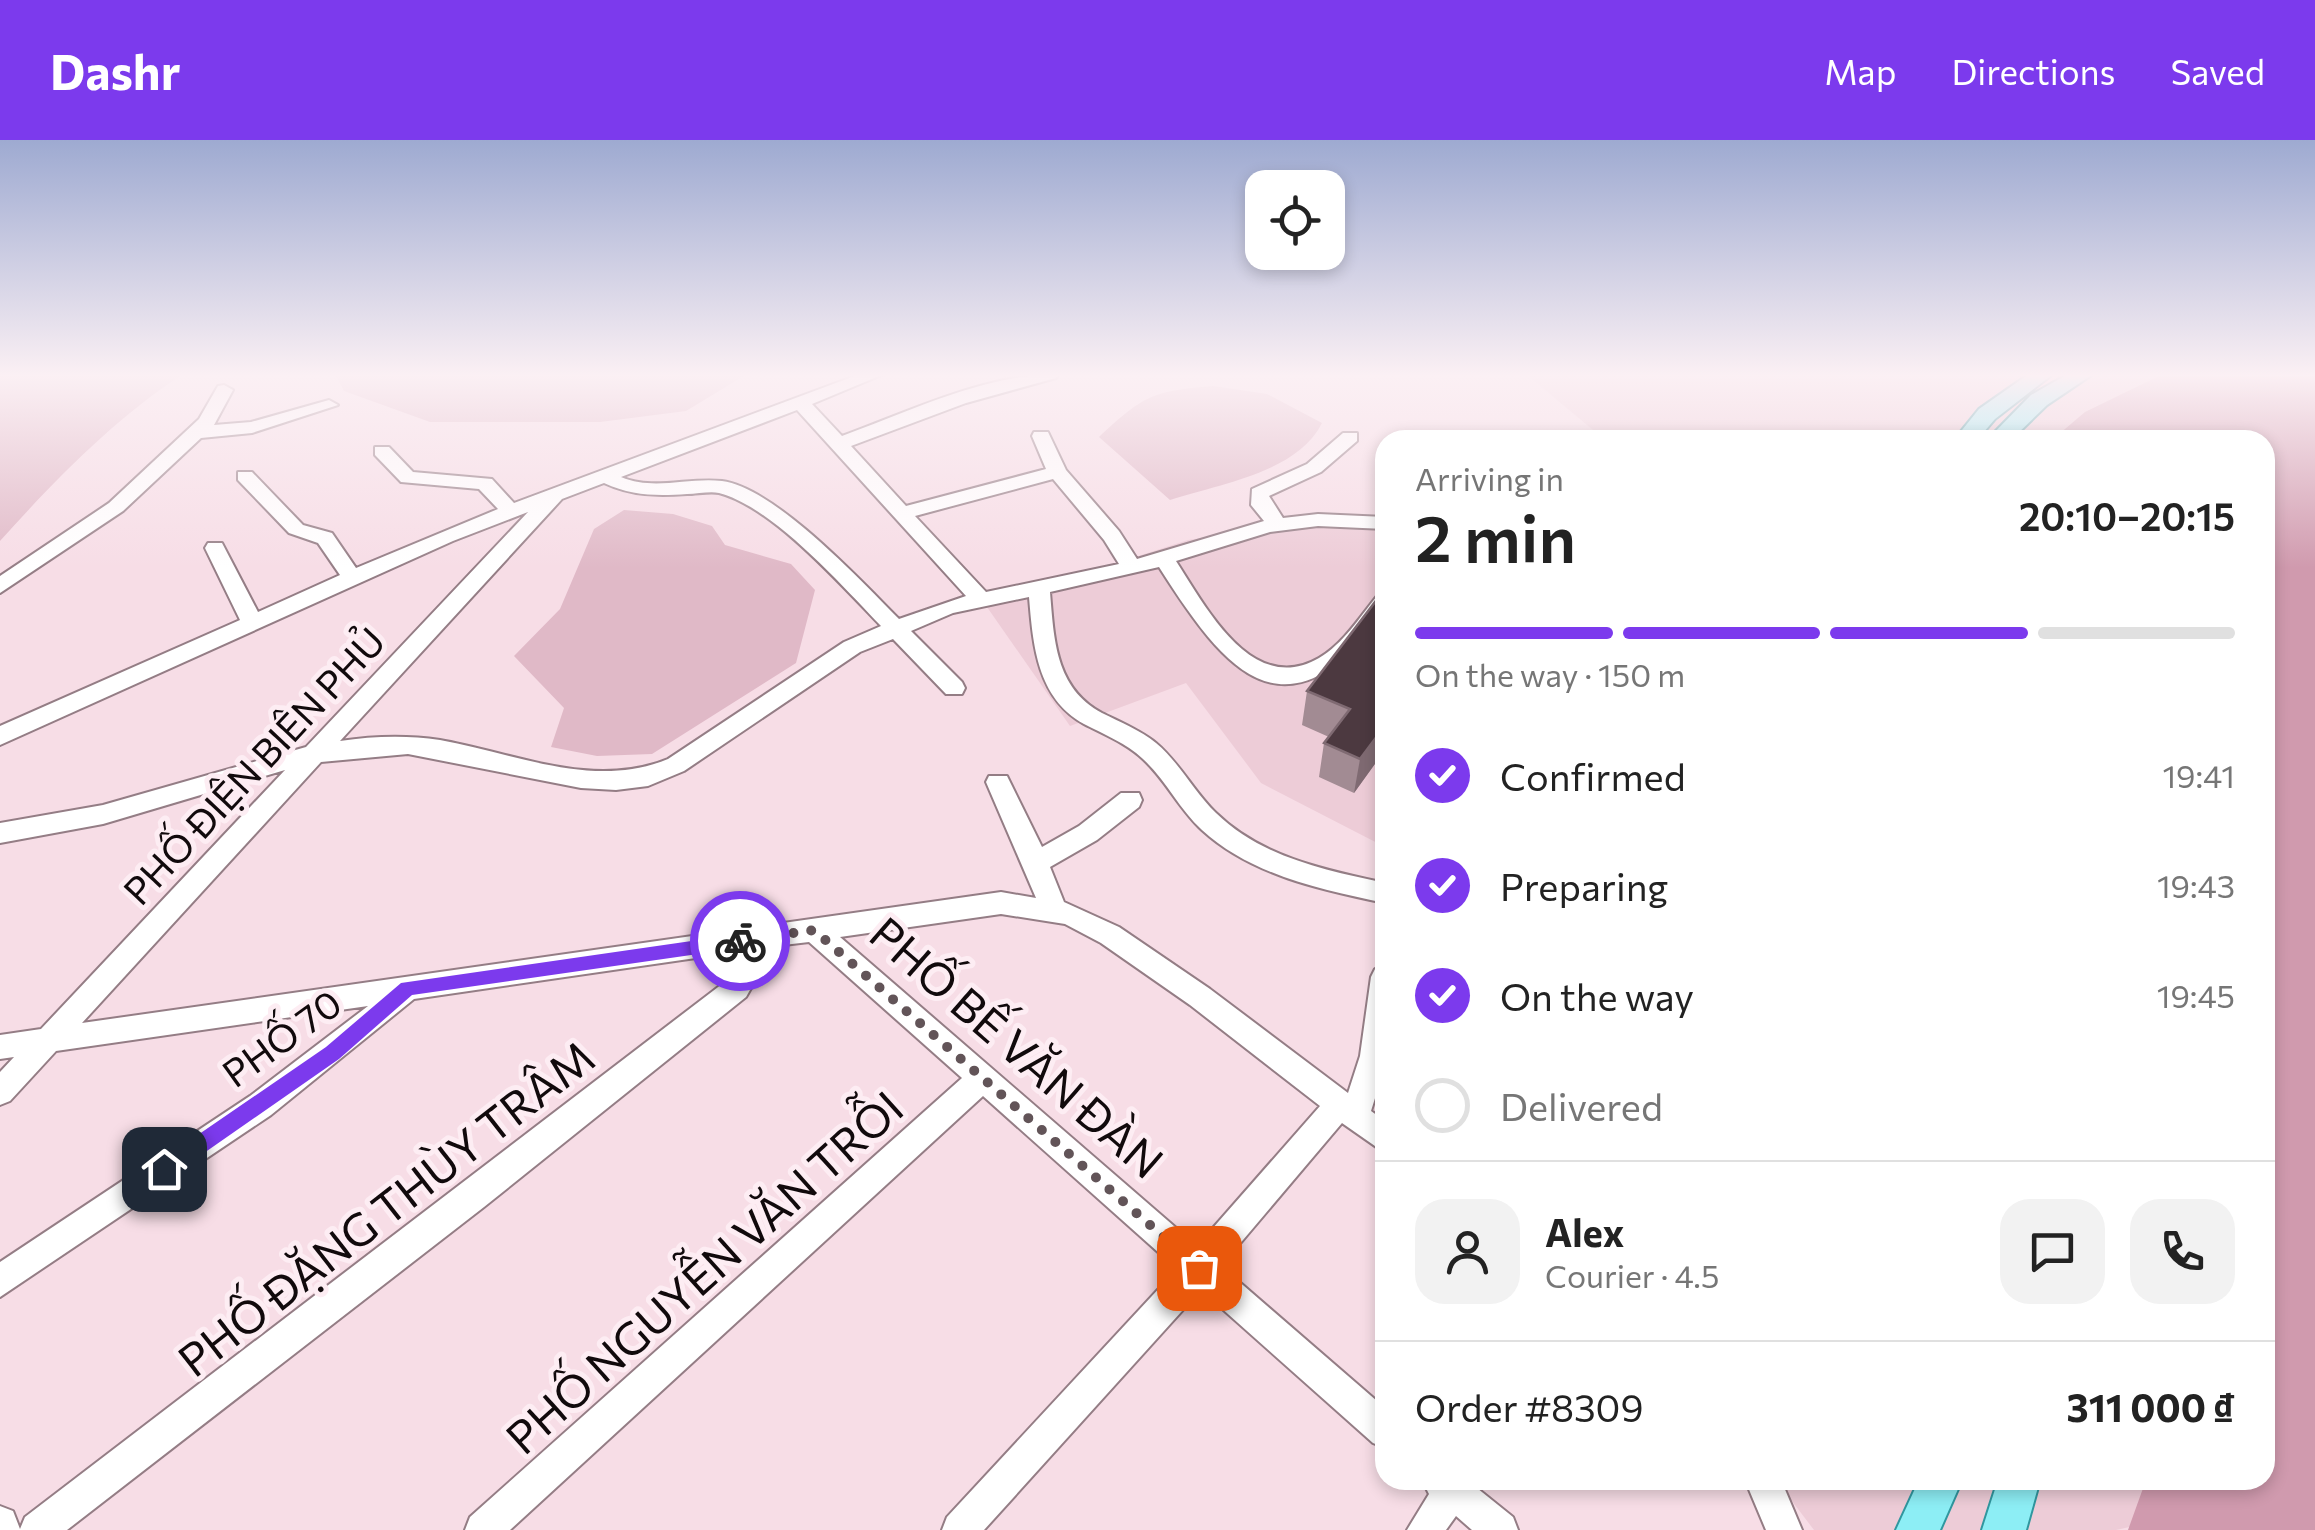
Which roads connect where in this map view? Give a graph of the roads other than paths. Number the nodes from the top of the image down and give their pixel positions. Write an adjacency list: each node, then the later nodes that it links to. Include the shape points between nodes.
1 (189, 439): 21 (street, via 116,507)
2 (700, 439): 10 (street)
3 (834, 439): 7 (street)
4 (853, 439): 7 (street)
5 (1042, 439): 9 (street)
6 (1347, 439): 16 (street, via 1314,468 1259,493)
7 (839, 444): 14 (street)
8 (382, 451): 13 (street, via 408,478 486,483)
9 (1057, 472): 14 (street); 19 (street)
10 (601, 475): 12 (street); 26 (street, via 630,488 732,490 816,546)
11 (245, 476): 20 (street, via 296,529 325,538)
12 (560, 490): 13 (street); 29 (street, PHỐ ĐIỆN BIÊN PHỦ)
13 (509, 510): 20 (street)
14 (900, 512): 23 (street)
15 (1375, 523): 16 (street)
16 (1277, 524): 18 (street)
17 (215, 548): 25 (street)
18 (1164, 558): 19 (street); 24 (street, via 1236,660 1264,673 1325,664)
19 (1132, 568): 22 (street)
20 (352, 578): 25 (street)
21 (0, 586)
22 (1039, 588): 23 (street); 34 (street, via 1050,666 1066,699 1139,742 1210,824 1239,844 1335,884)
23 (981, 600): 26 (street)
24 (1375, 612)
25 (252, 622): 28 (street)
26 (896, 627): 27 (street); 29 (street, via 852,647 646,779 551,773 450,749)
27 (954, 688)
28 (0, 736)
29 (315, 754): 32 (street, via 128,809); 39 (street, PHỐ ĐIỆN BIÊN PHỦ)
30 (998, 782): 33 (street)
31 (1130, 800): 33 (street)
32 (0, 833)
33 (1036, 863): 35 (street)
34 (1375, 890)
35 (1053, 910): 36 (street, via 983,905); 44 (street, via 1146,958)
36 (814, 930): 37 (street); 42 (street, PHỐ BẾ VĂN ĐÀN)
37 (767, 937): 38 (street); 54 (street, PHỐ ĐẶNG THÙY TRÂM, via 736,989)
38 (408, 988): 39 (street); 47 (street, PHỐ 70, via 295,1080)
39 (48, 1040): 40 (street); 43 (street, PHỐ ĐIỆN BIÊN PHỦ)
40 (0, 1047)
41 (1375, 1049): 44 (street)
42 (983, 1078): 46 (street, PHỐ BẾ VĂN ĐÀN); 55 (street, PHỐ NGUYỄN VĂN TRỖI)
43 (0, 1092)
44 (1347, 1110): 45 (street); 46 (street)
45 (1375, 1131)
46 (1199, 1268): 48 (street, PHỐ BẾ VĂN ĐÀN); 56 (street)
47 (0, 1282)
48 (1375, 1422)
49 (1444, 1490): 57 (street)
50 (1452, 1490): 58 (street)
51 (1768, 1490): 59 (street)
52 (1936, 1490): 60 (main road)
53 (2016, 1490): 61 (main road)
54 (38, 1530)
55 (483, 1530)
56 (960, 1530)
57 (1425, 1530)
58 (1500, 1530)
59 (1784, 1530)
60 (1918, 1530)
61 (2004, 1530)

